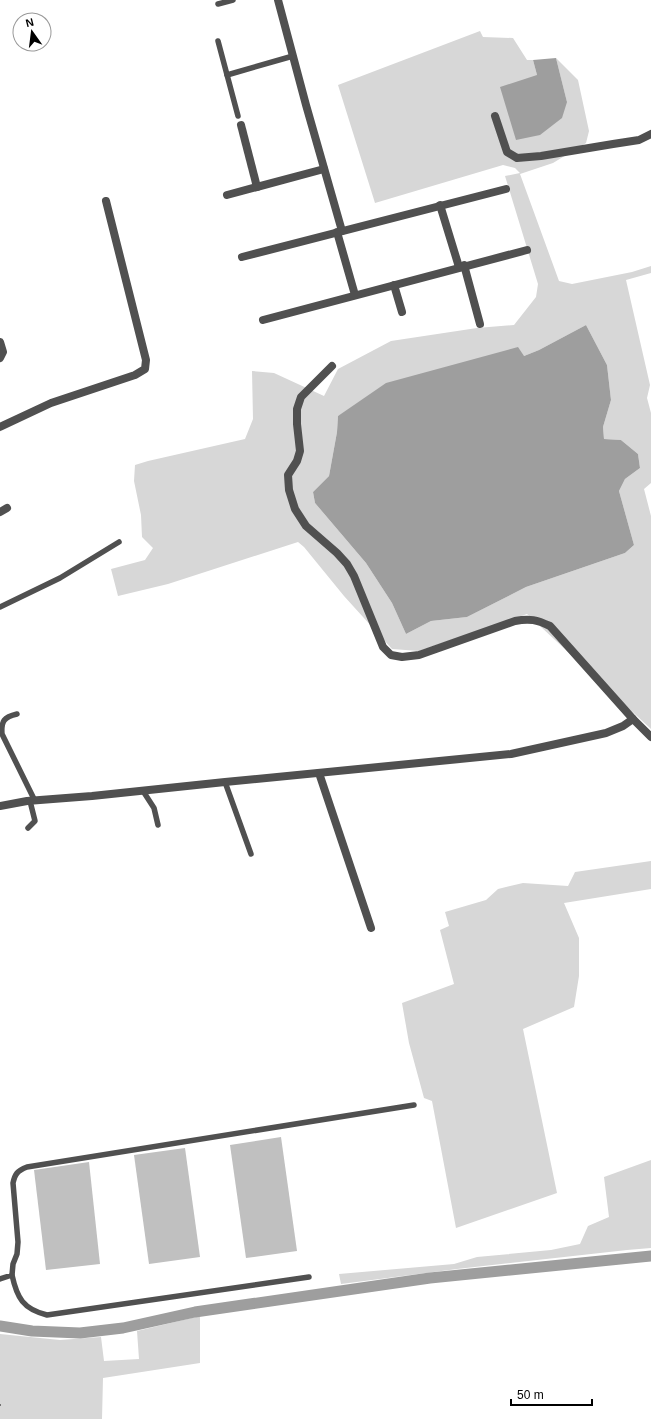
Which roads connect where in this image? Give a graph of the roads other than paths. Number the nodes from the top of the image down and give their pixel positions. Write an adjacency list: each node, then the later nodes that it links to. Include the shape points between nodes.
1 (233, 0): 3 (lane)
2 (278, 0): 5 (street)
3 (218, 4)
4 (218, 41): 6 (lane)
5 (293, 56): 6 (lane); 11 (street)
6 (227, 74): 7 (lane)
7 (238, 116)
8 (495, 116): 10 (street, via 508,152 517,158 639,140)
9 (241, 125): 12 (street)
10 (651, 134)
11 (324, 169): 12 (street); 17 (street)
12 (257, 187): 14 (street)
13 (506, 189): 16 (street)
14 (226, 195)
15 (106, 201): 29 (street, via 146,360 145,369 135,375 51,403)
16 (440, 205): 17 (street); 20 (street)
17 (340, 232): 19 (street); 22 (street)
18 (527, 250): 20 (street)
19 (242, 257)
20 (462, 266): 21 (street); 25 (street)
21 (394, 285): 22 (street); 23 (street)
22 (355, 295): 24 (street)
23 (402, 312)
24 (263, 320)
25 (480, 324)
26 (0, 342): 27 (street, via 3,352)
27 (0, 358)
28 (332, 366): 33 (street, via 301,397 297,409 300,451 288,475 289,490 295,509 306,526 347,564 383,647 391,655 419,655 515,621 537,620 550,626)
29 (0, 427)
30 (120, 542): 31 (lane, via 60,578)
31 (0, 607)
32 (17, 714): 38 (lane, via 4,720 2,734)
33 (633, 719): 34 (street); 35 (street, via 606,733 511,754)
34 (651, 737)
35 (319, 773): 36 (street); 43 (street)
36 (225, 782): 37 (street); 42 (lane)
37 (143, 791): 38 (street); 40 (lane, via 154,808)
38 (33, 803): 39 (street); 41 (lane, via 35,821)
39 (0, 806)
40 (158, 826)
41 (28, 828)
42 (251, 854)
43 (371, 928)
44 (414, 1105): 45 (lane, via 19,1170 14,1175 13,1183 18,1242)
45 (12, 1275): 46 (lane, via 15,1288 25,1306 47,1314); 47 (lane)
46 (308, 1277)
47 (0, 1279)

